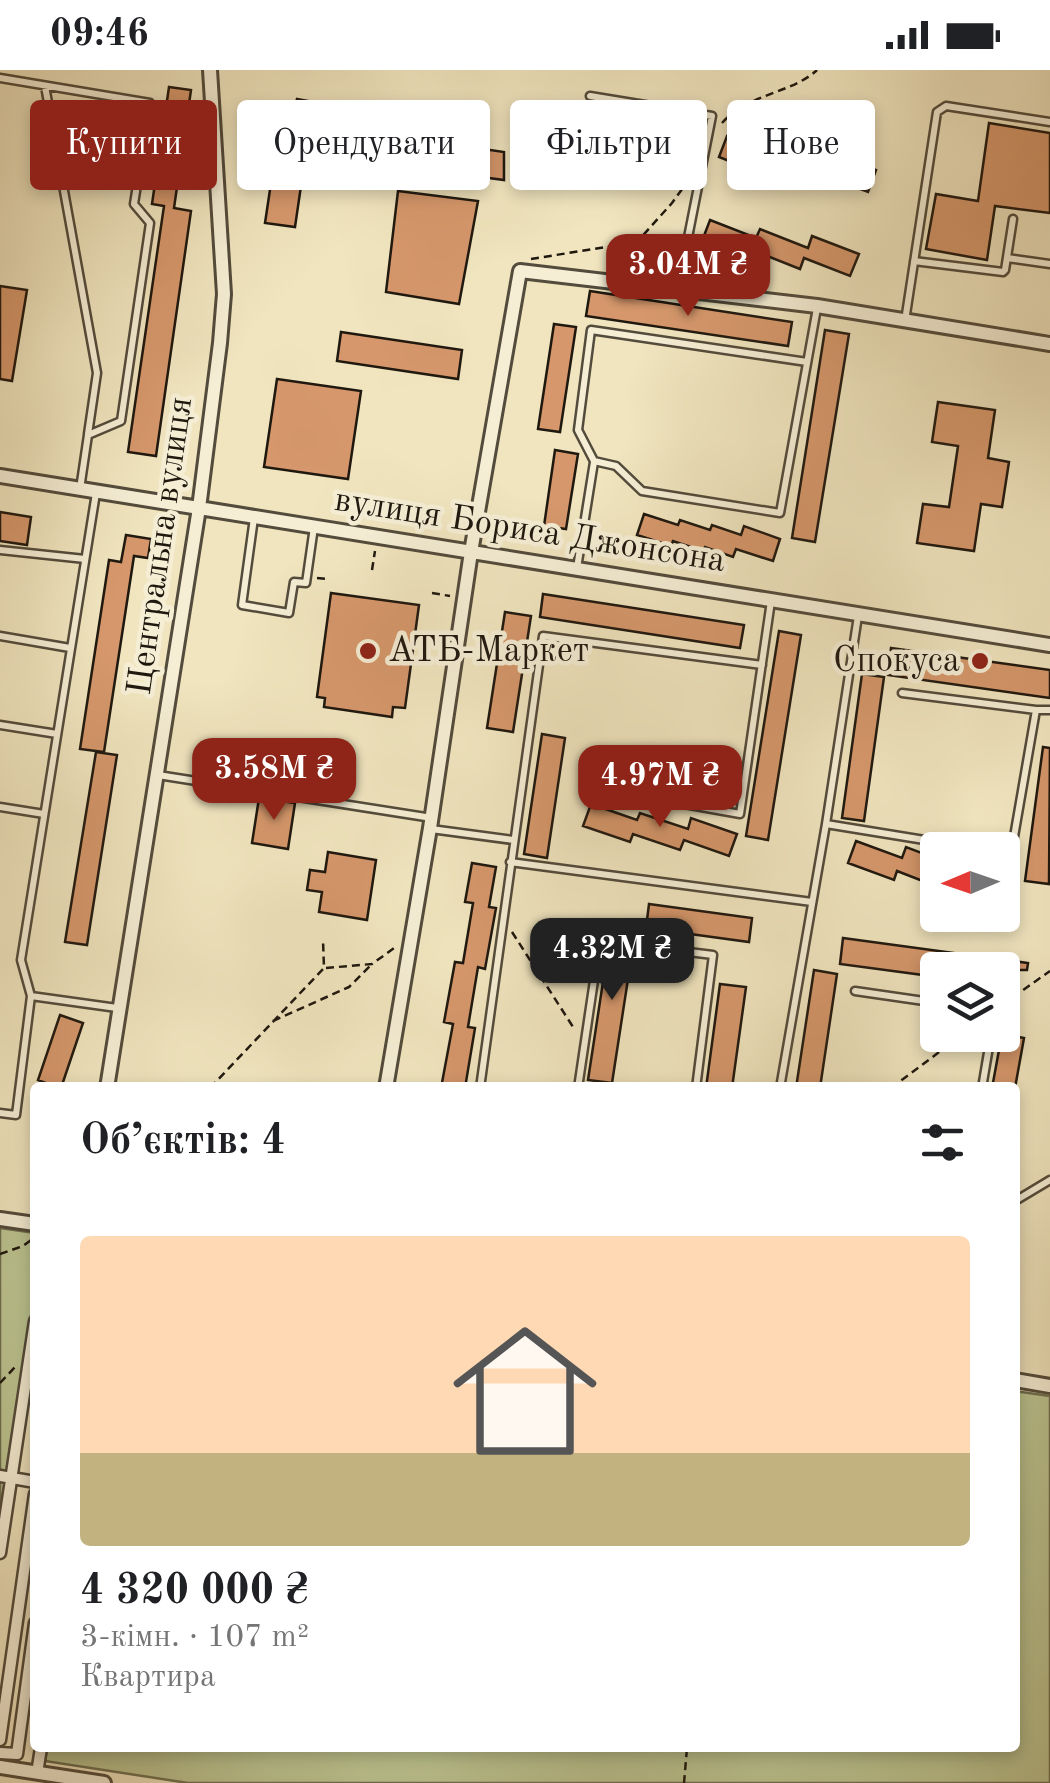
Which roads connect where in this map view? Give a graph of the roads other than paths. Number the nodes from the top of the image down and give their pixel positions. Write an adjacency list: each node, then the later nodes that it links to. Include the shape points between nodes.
1 (210, 70): 20 (street, Центральна вулиця, via 224,294)
2 (0, 78): 3 (lane)
3 (45, 86): 15 (lane, via 97,373); 15 (lane, via 150,103 134,204 150,223 120,421)
4 (590, 96): 10 (lane, via 712,116)
5 (1050, 122): 8 (lane, via 940,108)
6 (1013, 219): 7 (lane)
7 (1007, 258): 8 (lane, via 1003,272); 9 (lane)
8 (914, 261): 12 (lane)
9 (1050, 264)
10 (678, 290): 11 (street); 24 (street, via 520,270)
11 (817, 306): 12 (street); 14 (lane)
12 (905, 322): 13 (street)
13 (1050, 344)
14 (807, 362): 16 (lane, via 780,512 642,491 616,466); 16 (lane, via 592,330 578,430)
15 (88, 435): 18 (lane)
16 (594, 462): 26 (lane)
17 (0, 476): 18 (street, вулиця Бориса Джонсона)
18 (80, 489): 19 (street, вулиця Бориса Джонсона)
19 (96, 492): 20 (street, вулиця Бориса Джонсона); 25 (lane)
20 (200, 508): 21 (street, вулиця Бориса Джонсона); 38 (street, Центральна вулиця)
21 (254, 517): 22 (street, вулиця Бориса Джонсона); 22 (lane, via 242,605 288,612 294,582 306,584)
22 (314, 527): 24 (street, вулиця Бориса Джонсона)
23 (0, 550): 25 (lane)
24 (470, 552): 26 (street, вулиця Бориса Джонсона); 42 (street)
25 (85, 559): 31 (lane)
26 (576, 569): 27 (street, вулиця Бориса Джонсона)
27 (771, 600): 28 (street, вулиця Бориса Джонсона); 32 (lane)
28 (858, 614): 30 (street, вулиця Бориса Джонсона); 43 (lane)
29 (0, 636): 31 (lane)
30 (1050, 645)
31 (70, 648): 37 (lane)
32 (762, 665): 39 (lane, via 740,814); 46 (lane, via 543,636)
33 (902, 693): 34 (lane)
34 (1036, 710): 35 (lane); 44 (lane)
35 (1050, 710)
36 (0, 725): 37 (lane)
37 (57, 734): 41 (lane)
38 (158, 775): 42 (lane); 54 (street, Центральна вулиця)
39 (623, 793)
40 (0, 807): 41 (lane)
41 (44, 814): 52 (lane, via 20,960)
42 (431, 823): 46 (lane); 57 (street)
43 (826, 824): 45 (lane); 48 (lane)
44 (1016, 832)
45 (920, 839)
46 (513, 840): 47 (lane)
47 (510, 862): 48 (lane); 58 (lane)
48 (812, 902): 61 (lane)
49 (600, 940): 59 (lane)
50 (664, 949): 60 (lane, via 713,955)
51 (855, 992): 53 (lane)
52 (31, 996): 54 (lane); 63 (lane, via 16,1116)
53 (920, 1001)
54 (119, 1008): 56 (street, Центральна вулиця)
55 (988, 1052): 62 (lane)
56 (108, 1082)
57 (387, 1082)
58 (481, 1082)
59 (579, 1082)
60 (697, 1082)
61 (781, 1082)
62 (983, 1082)
63 (0, 1113)
64 (1050, 1180): 65 (lane)
65 (1020, 1198)
66 (0, 1220): 67 (street)
67 (30, 1223)
68 (30, 1348): 71 (street)
69 (1020, 1381): 70 (street)
70 (1050, 1386)
71 (6, 1477): 73 (street)
72 (30, 1529): 75 (street)
73 (0, 1553)
74 (30, 1657): 77 (street, via 16,1754)
75 (0, 1740)
76 (40, 1752): 78 (street)
77 (6, 1765): 78 (street)
78 (37, 1773): 79 (street)
79 (104, 1783)

